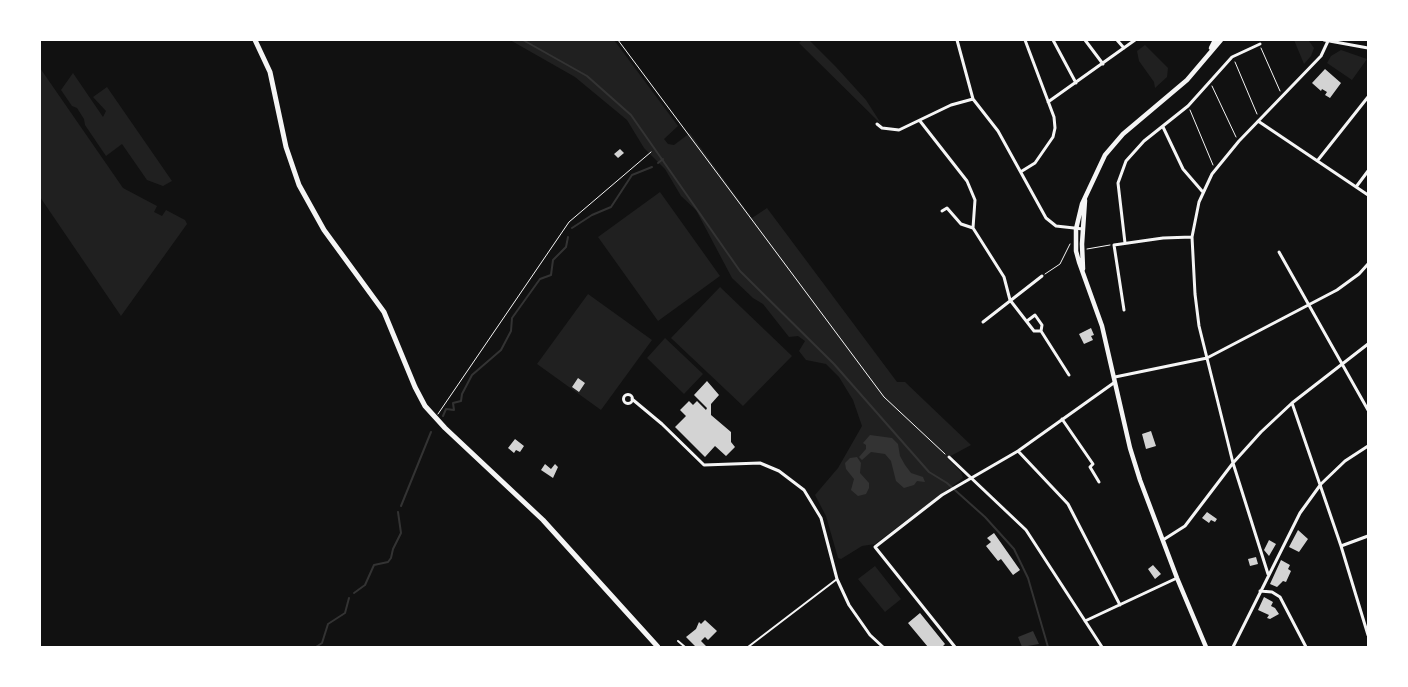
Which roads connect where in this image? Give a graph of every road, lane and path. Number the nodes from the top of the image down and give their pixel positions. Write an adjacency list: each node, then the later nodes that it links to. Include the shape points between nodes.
1 (255, 40): 67 (main road, via 270,72 286,147 307,200 324,230 384,312 415,387)
2 (618, 40): 71 (path, via 884,397)
3 (957, 40): 22 (street)
4 (1025, 40): 23 (street)
5 (1053, 40): 18 (street)
6 (1085, 40): 17 (street)
7 (1117, 40): 13 (street)
8 (1135, 40): 13 (street)
9 (1215, 40): 15 (street)
10 (1221, 40): 15 (street)
11 (1326, 41): 14 (street); 27 (street, via 1321,56)
12 (1261, 46): 20 (path); 29 (street, via 1232,57)
13 (1124, 48): 17 (street)
14 (1368, 48)
15 (1209, 54): 39 (street, via 1187,80 1113,144 1098,167)
16 (1235, 63): 25 (path)
17 (1103, 64): 18 (street)
18 (1076, 83): 23 (street)
19 (1213, 88): 30 (path)
20 (1280, 90)
21 (1368, 97): 32 (street)
22 (973, 98): 26 (street); 34 (street)
23 (1048, 102): 34 (street, via 1054,118 1053,138 1035,163)
24 (1190, 110): 33 (path)
25 (1257, 114)
26 (920, 121): 28 (street, via 892,130); 41 (street, via 967,181 975,200)
27 (1258, 121): 32 (street); 37 (street, via 1216,168)
28 (878, 124)
29 (1163, 127): 37 (street, via 1183,169); 45 (street, via 1133,151 1120,173 1118,193)
30 (1236, 138)
31 (651, 152): 67 (path, via 569,222)
32 (1318, 160): 36 (street)
33 (1212, 165)
34 (1022, 171): 42 (street, via 1050,223)
35 (1368, 171): 36 (street)
36 (1356, 187): 38 (street)
37 (1202, 191): 44 (street)
38 (1368, 195)
39 (1085, 200): 42 (street); 43 (street)
40 (942, 211): 41 (street, via 948,208 961,224)
41 (973, 228): 53 (street, via 1004,277)
42 (1076, 229): 43 (street); 51 (street, via 1076,251)
43 (1083, 229): 48 (street)
44 (1192, 237): 45 (street); 60 (street, via 1195,294)
45 (1125, 243): 47 (street)
46 (1070, 244): 52 (path, via 1060,264)
47 (1114, 245): 48 (path); 55 (street)
48 (1082, 250): 51 (street)
49 (1279, 252): 54 (street)
50 (1368, 264): 54 (street, via 1349,282)
51 (1083, 268): 63 (street)
52 (1042, 276): 53 (street)
53 (1010, 300): 56 (street); 57 (street)
54 (1310, 306): 60 (street); 61 (street)
55 (1124, 310)
56 (1027, 321): 58 (street, via 1035,332); 58 (street, via 1035,315 1042,325)
57 (984, 322)
58 (1041, 331): 62 (street)
59 (1368, 344): 61 (street)
60 (1207, 358): 63 (street); 72 (street)
61 (1342, 364): 65 (street); 66 (street)
62 (1069, 375)
63 (1115, 379): 68 (street); 77 (street, via 1130,448)
64 (632, 399): 81 (street, via 704,465 760,463 796,482 811,499 821,518)
65 (1292, 403): 72 (street); 75 (street)
66 (1368, 410)
67 (434, 417): 87 (main road, via 527,504)
68 (1062, 419): 70 (street); 74 (street, via 1093,464 1090,467)
69 (1368, 446): 75 (street, via 1345,461)
70 (1018, 451): 73 (street); 83 (street, via 1068,504)
71 (949, 457): 73 (street)
72 (1233, 463): 77 (street, via 1185,526); 79 (street)
73 (972, 478): 84 (street, via 1026,530); 91 (street, via 942,495 874,547)
74 (1099, 482)
75 (1320, 484): 78 (street); 79 (street, via 1296,519)
76 (1368, 536): 78 (street)
77 (1163, 540): 80 (street)
78 (1341, 546): 85 (street)
79 (1268, 574): 82 (street)
80 (1177, 578): 83 (street); 93 (street)
81 (837, 579): 89 (lane); 90 (street, via 858,621)
82 (1260, 591): 94 (street); 95 (street, via 1280,597)
83 (1120, 605): 84 (street)
84 (1086, 621): 92 (street)
85 (1368, 635)
86 (678, 641): 88 (lane)
87 (658, 647)
88 (685, 647)
89 (748, 647)
90 (884, 647)
91 (955, 647)
92 (1102, 647)
93 (1206, 647)
94 (1233, 647)
95 (1306, 647)

